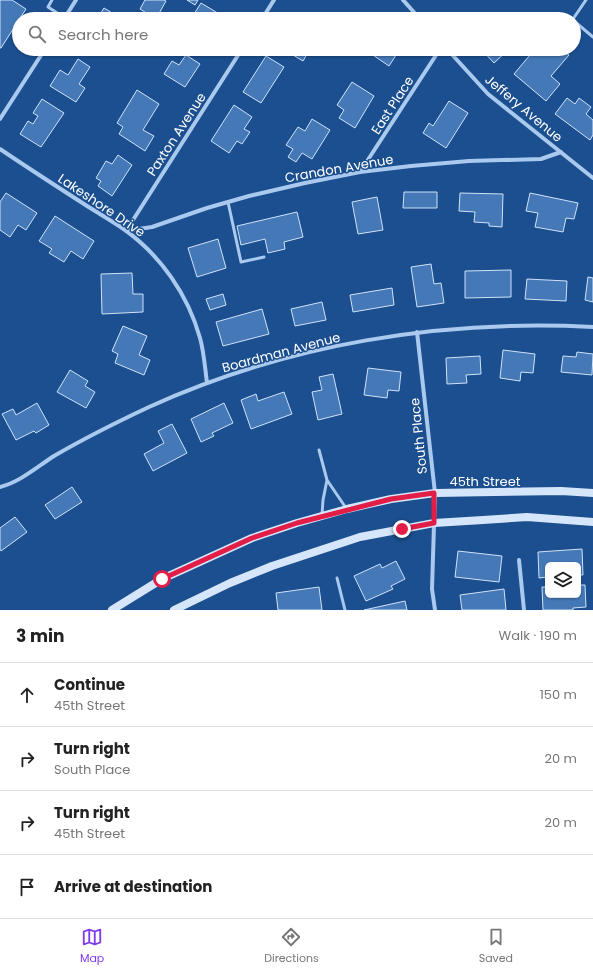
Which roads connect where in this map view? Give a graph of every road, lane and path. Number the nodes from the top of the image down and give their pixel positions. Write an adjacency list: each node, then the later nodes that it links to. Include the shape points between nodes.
1 (52, 0): 6 (lane, via 48,7)
2 (76, 0): 7 (street)
3 (274, 0): 8 (street)
4 (403, 0): 9 (street)
5 (586, 0): 10 (lane)
6 (55, 12)
7 (68, 12)
8 (266, 12)
9 (414, 12)
10 (579, 12)
11 (581, 26): 12 (lane)
12 (593, 36)
13 (40, 56): 17 (street)
14 (238, 56): 23 (street, Paxton Avenue)
15 (435, 56): 20 (street, East Place)
16 (453, 56): 19 (street, Jeffery Avenue, via 488,94)
17 (0, 119)
18 (0, 149): 23 (street, Lakeshore Drive)
19 (561, 152): 20 (street, Crandon Avenue, via 541,159 469,161); 21 (street, Jeffery Avenue)
20 (360, 172): 22 (street, Crandon Avenue)
21 (593, 178)
22 (228, 202): 23 (street, Crandon Avenue, via 152,227); 24 (lane, via 241,262)
23 (126, 231): 27 (street, Lakeshore Drive, via 150,251 178,287 191,312 200,338)
24 (264, 257)
25 (593, 327): 26 (street, Boardman Avenue, via 517,325)
26 (417, 332): 27 (street, Boardman Avenue, via 306,353); 31 (street, South Place)
27 (207, 383): 30 (street, Boardman Avenue, via 101,430 10,484)
28 (319, 450): 29 (lane)
29 (327, 480): 33 (lane); 34 (lane)
30 (0, 487)
31 (434, 493): 32 (main road, 45th Street); 33 (main road, 45th Street, via 391,499); 36 (street, South Place)
32 (593, 493)
33 (347, 510): 34 (main road, 45th Street)
34 (322, 516): 39 (main road, 45th Street, via 252,538 209,557 162,579)
35 (593, 522): 36 (main road, via 528,517)
36 (434, 523): 40 (main road, via 360,537 272,566); 42 (street, South Place, via 432,589)
37 (519, 560): 43 (street)
38 (337, 578): 41 (lane)
39 (112, 610)
40 (174, 610)
41 (345, 610)
42 (435, 610)
43 (524, 610)

